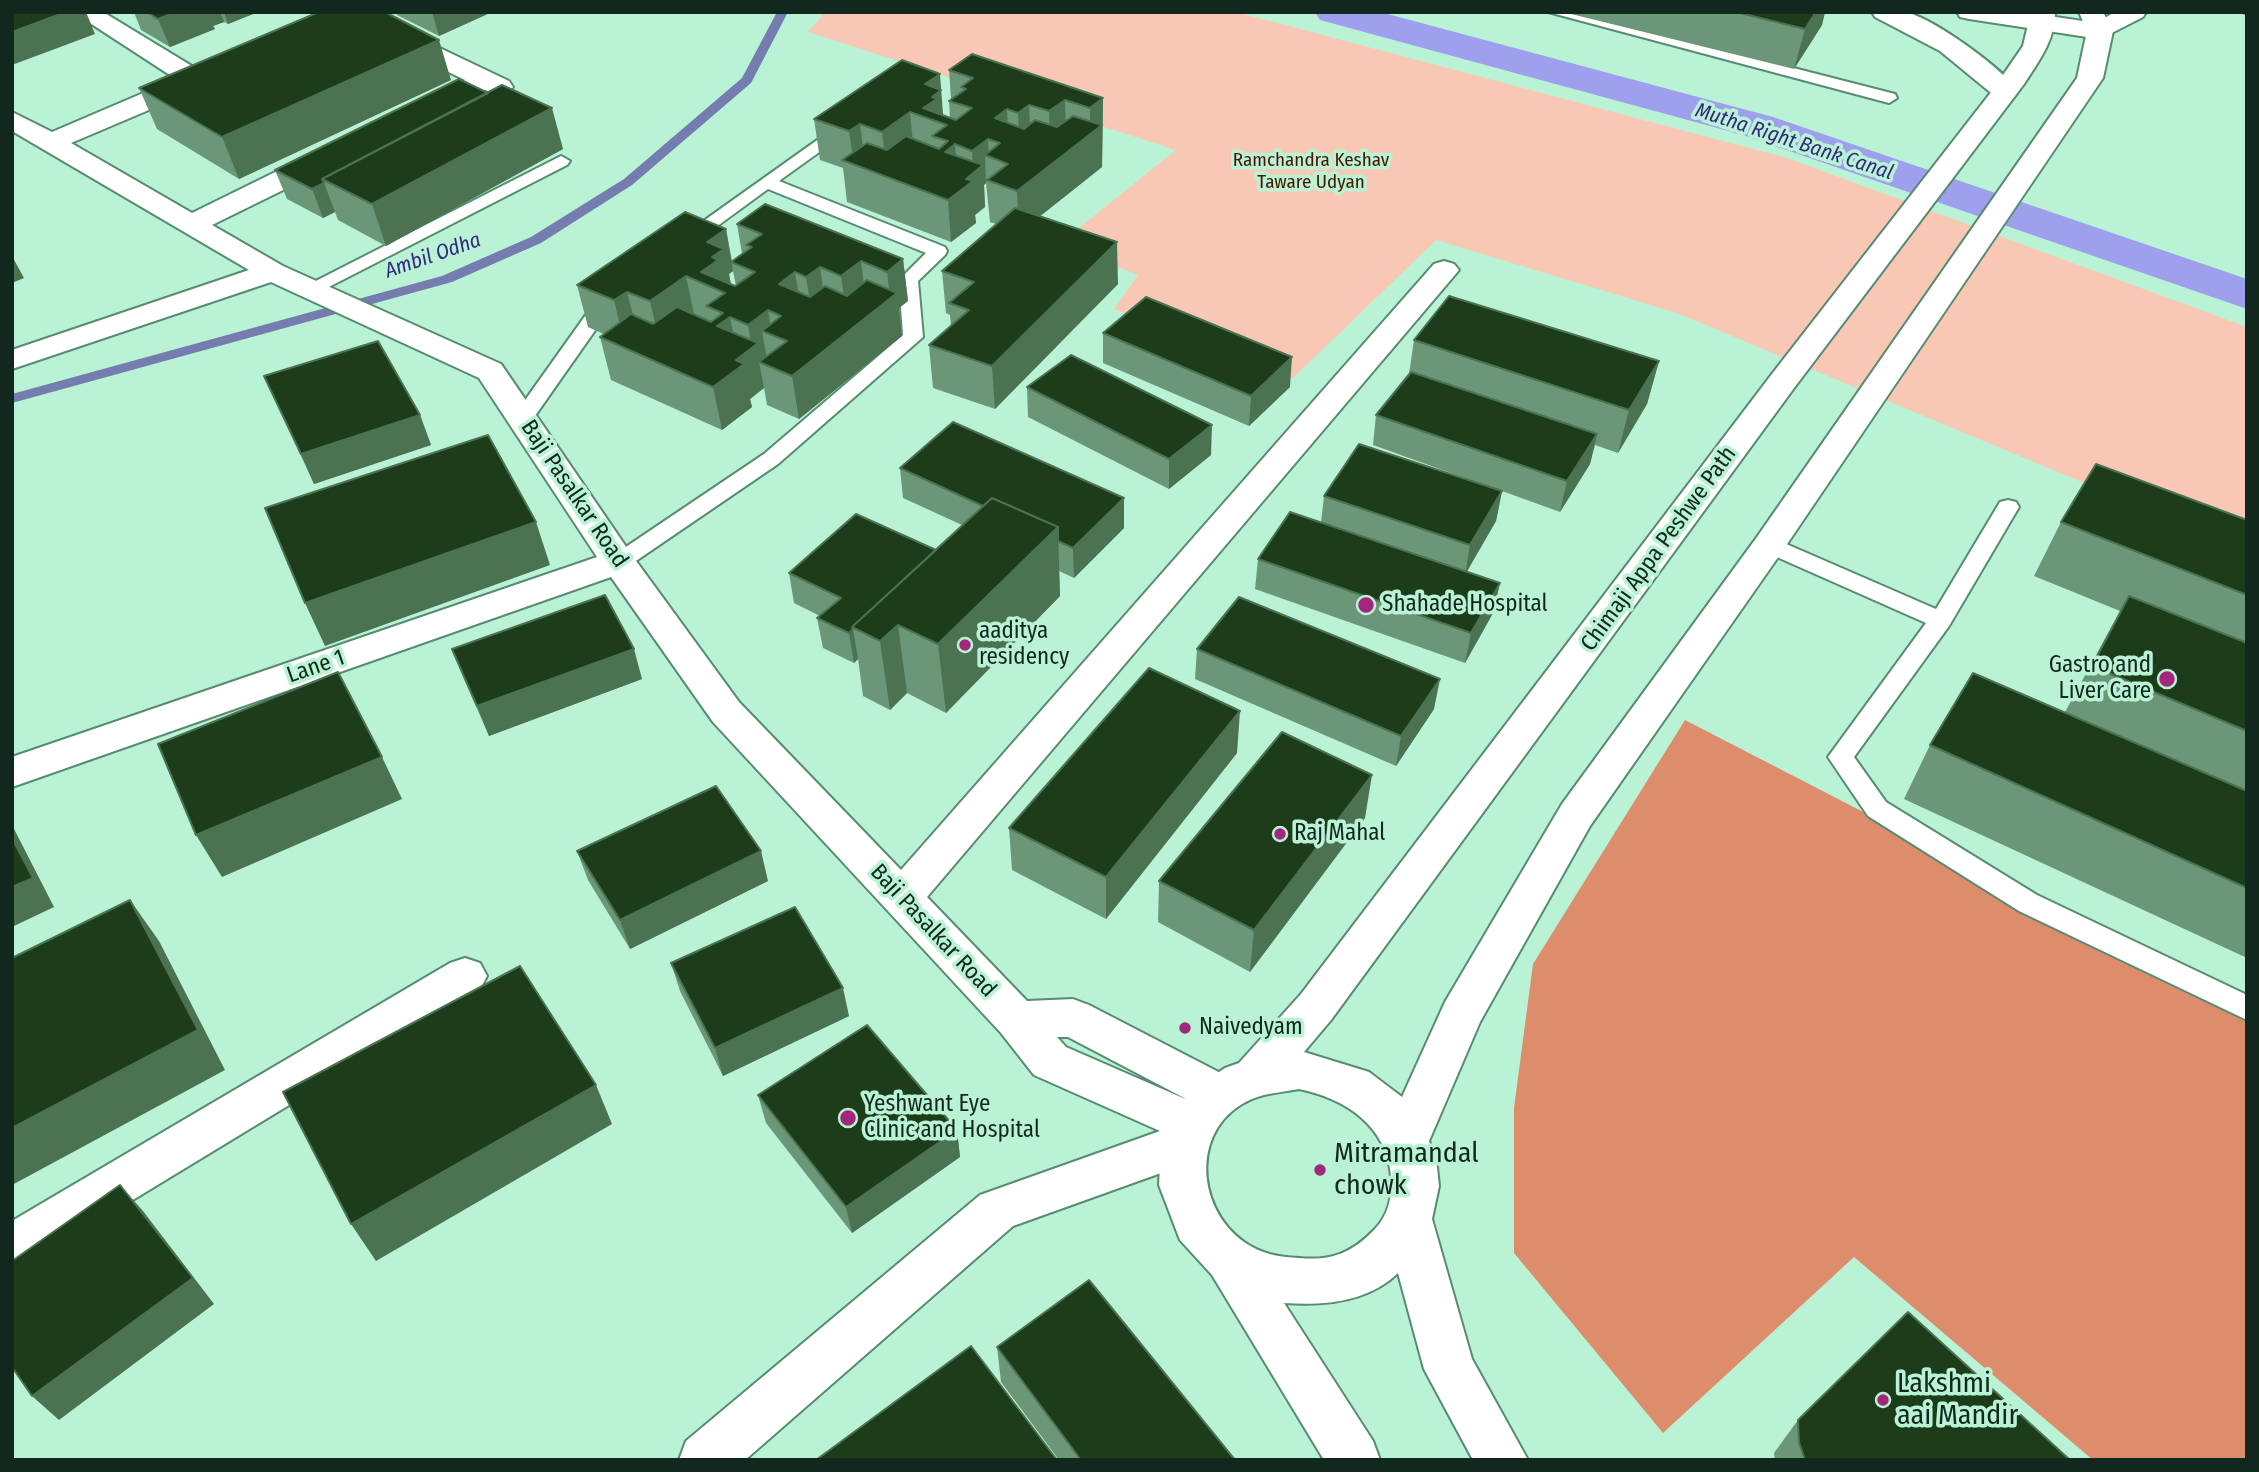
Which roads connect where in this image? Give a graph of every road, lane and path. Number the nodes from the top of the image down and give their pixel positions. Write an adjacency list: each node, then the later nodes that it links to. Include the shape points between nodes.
1 (85, 12): 10 (street)
2 (1556, 12): 13 (lane)
3 (1884, 12): 14 (street, via 1934,34 1971,58)
4 (1969, 12): 7 (street)
5 (2134, 12): 8 (street)
6 (343, 16): 11 (street)
7 (2043, 18): 8 (street); 14 (street, Chimaji Appa Peshwe Path, via 2027,58)
8 (2095, 22): 31 (street, via 2090,78)
9 (222, 69): 10 (street)
10 (196, 80): 18 (street)
11 (485, 80): 12 (street); 17 (street)
12 (518, 96)
13 (1889, 98)
14 (1999, 98): 38 (street, Chimaji Appa Peshwe Path, via 1309,1016)
15 (863, 111): 21 (lane)
16 (12, 120): 18 (street, Baji Pasalkar Road)
17 (399, 122)
18 (51, 142): 22 (street, Baji Pasalkar Road)
19 (350, 146): 22 (street)
20 (561, 160): 27 (lane)
21 (766, 182): 23 (lane); 32 (lane, via 939,251 908,280 913,337 771,459)
22 (191, 225): 25 (street, Baji Pasalkar Road)
23 (666, 254)
24 (1444, 270): 35 (street)
25 (273, 272): 27 (street, Baji Pasalkar Road); 28 (street)
26 (622, 286): 29 (lane, via 611,294)
27 (310, 289): 29 (street, Baji Pasalkar Road, via 490,371)
28 (12, 360)
29 (523, 418): 32 (street, Baji Pasalkar Road)
30 (2008, 507): 33 (lane)
31 (1769, 545): 33 (lane); 39 (street, via 1576,815 1461,1015)
32 (619, 562): 34 (street, Lane 1); 35 (street, Baji Pasalkar Road, via 726,712)
33 (1941, 620): 37 (lane, via 1840,757 1877,809 2028,903)
34 (12, 772)
35 (902, 898): 38 (street, Baji Pasalkar Road, via 1050,1061)
36 (465, 976): 41 (street)
37 (2247, 1008)
38 (1212, 1109): 39 (street, via 1299,1070 1343,1081 1381,1105); 42 (street, via 1181,1184 1187,1206 1210,1243); 43 (street, via 997,1210)
39 (1406, 1140): 40 (street, via 1416,1181)
40 (1409, 1222): 42 (street, via 1383,1257 1344,1279 1320,1283 1272,1279); 45 (street, via 1449,1369)
41 (12, 1247)
42 (1229, 1259): 44 (street)
43 (705, 1460)
44 (1354, 1460)
45 (1502, 1460)

